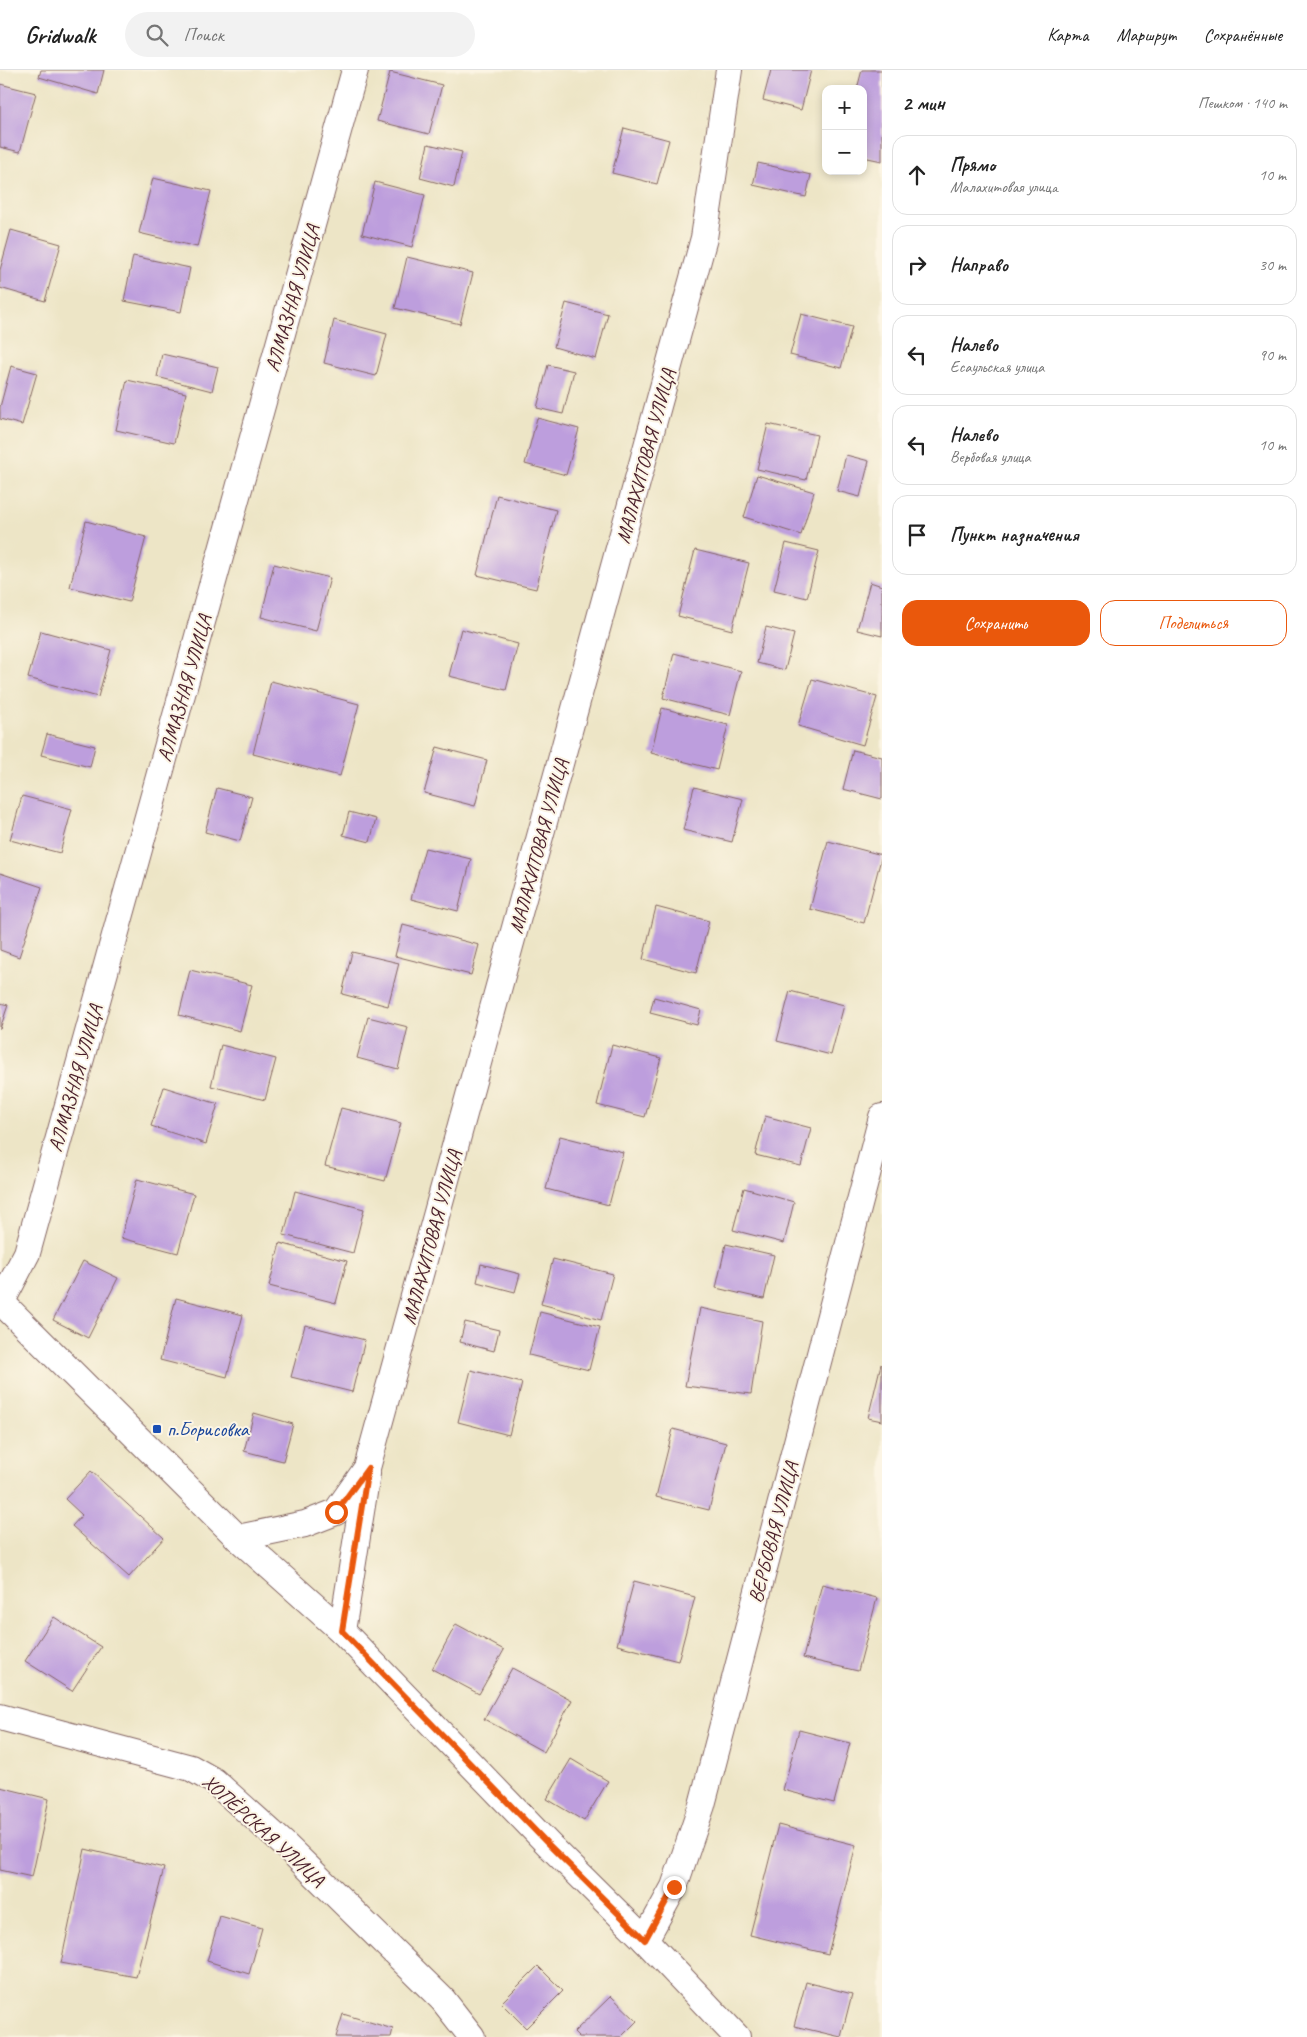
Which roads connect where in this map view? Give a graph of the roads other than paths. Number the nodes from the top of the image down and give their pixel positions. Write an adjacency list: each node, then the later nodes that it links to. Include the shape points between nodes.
1 (355, 70): 4 (street, АЛМАЗНАЯ УЛИЦА, via 27,1253)
2 (729, 70): 5 (street, МАЛАХИТОВАЯ УЛИЦА, via 704,238)
3 (882, 1117): 9 (street, ВЕРБОВАЯ УЛИЦА, via 702,1805 674,1887)
4 (0, 1303): 6 (street)
5 (368, 1468): 6 (street, МАЛАХИТОВАЯ УЛИЦА, via 336,1512 305,1524); 7 (street)
6 (238, 1538): 7 (street)
7 (342, 1631): 9 (street)
8 (0, 1717): 10 (street, ХОПЁРСКАЯ УЛИЦА, via 191,1768 214,1781 285,1845 436,1993)
9 (645, 1940): 11 (street)
10 (472, 2037)
11 (737, 2037)

